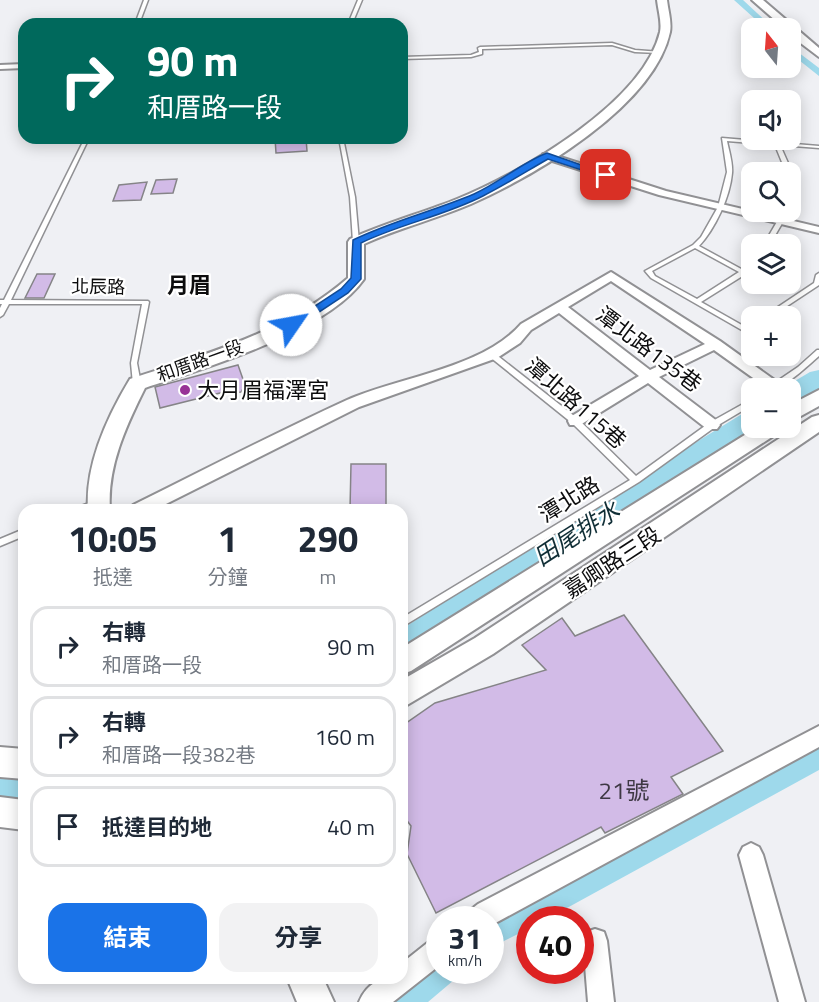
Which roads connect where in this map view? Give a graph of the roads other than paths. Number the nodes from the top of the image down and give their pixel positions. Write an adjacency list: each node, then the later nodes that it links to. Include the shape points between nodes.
1 (146, 0): 6 (lane)
2 (360, 0): 7 (lane)
3 (662, 0): 12 (street, via 665,33)
4 (745, 0): 8 (street)
5 (757, 0): 9 (street)
6 (138, 18)
7 (352, 18)
8 (764, 18)
9 (777, 18)
10 (801, 38): 13 (street)
11 (801, 51): 17 (street)
12 (659, 52): 14 (lane, via 635,51 612,44 491,46 480,48 481,53 471,56); 23 (street, via 630,94 586,131)
13 (819, 54)
14 (408, 58)
15 (18, 66): 16 (street)
16 (0, 67)
17 (819, 67)
18 (741, 141): 24 (lane, via 724,139 730,172)
19 (84, 144): 33 (lane)
20 (341, 144): 28 (lane)
21 (801, 146): 22 (lane)
22 (819, 147)
23 (547, 156): 24 (street); 28 (street, via 480,195)
24 (721, 207): 25 (street); 29 (lane)
25 (741, 210)
26 (798, 222): 27 (street)
27 (819, 230)
28 (356, 242): 45 (street, 和厝路一段, via 356,279 335,297 291,325)
29 (695, 246): 30 (lane); 34 (lane, via 648,271)
30 (741, 271)
31 (741, 273): 34 (lane)
32 (819, 275): 35 (lane, via 817,284)
33 (3, 301): 37 (lane); 45 (lane, 北辰路, via 147,302 134,363)
34 (697, 302): 38 (lane)
35 (783, 306)
36 (559, 307): 39 (street, via 612,276); 41 (street); 42 (street, 潭北路135巷)
37 (0, 315)
38 (741, 328)
39 (716, 344): 42 (street); 43 (street)
40 (819, 352): 44 (lane)
41 (492, 355): 49 (lane, 潭北路115巷); 55 (street, via 354,403)
42 (651, 375): 49 (street); 51 (street, 潭北路135巷)
43 (761, 378)
44 (786, 378)
45 (137, 384): 54 (street, 和厝路一段, via 118,421 105,462)
46 (819, 397): 48 (street)
47 (741, 407): 51 (lane, 潭北路)
48 (801, 408)
49 (575, 421): 53 (lane, 潭北路115巷)
50 (819, 422): 60 (street, 嘉卿路三段, via 484,646)
51 (712, 424): 53 (lane, 潭北路)
52 (755, 438): 59 (street, 嘉卿路三段)
53 (636, 480): 58 (lane, 潭北路)
54 (98, 504)
55 (151, 504)
56 (18, 535): 57 (lane)
57 (0, 543)
58 (408, 619)
59 (408, 659)
60 (408, 691)
61 (819, 736): 67 (street)
62 (0, 762): 63 (street)
63 (18, 764)
64 (0, 812): 65 (street)
65 (18, 814)
66 (751, 855): 76 (street)
67 (500, 906)
68 (595, 941): 75 (street)
69 (426, 960): 70 (street)
70 (408, 974)
71 (307, 984): 73 (street)
72 (395, 984): 74 (street)
73 (316, 1002)
74 (372, 1002)
75 (601, 1002)
76 (792, 1002)

